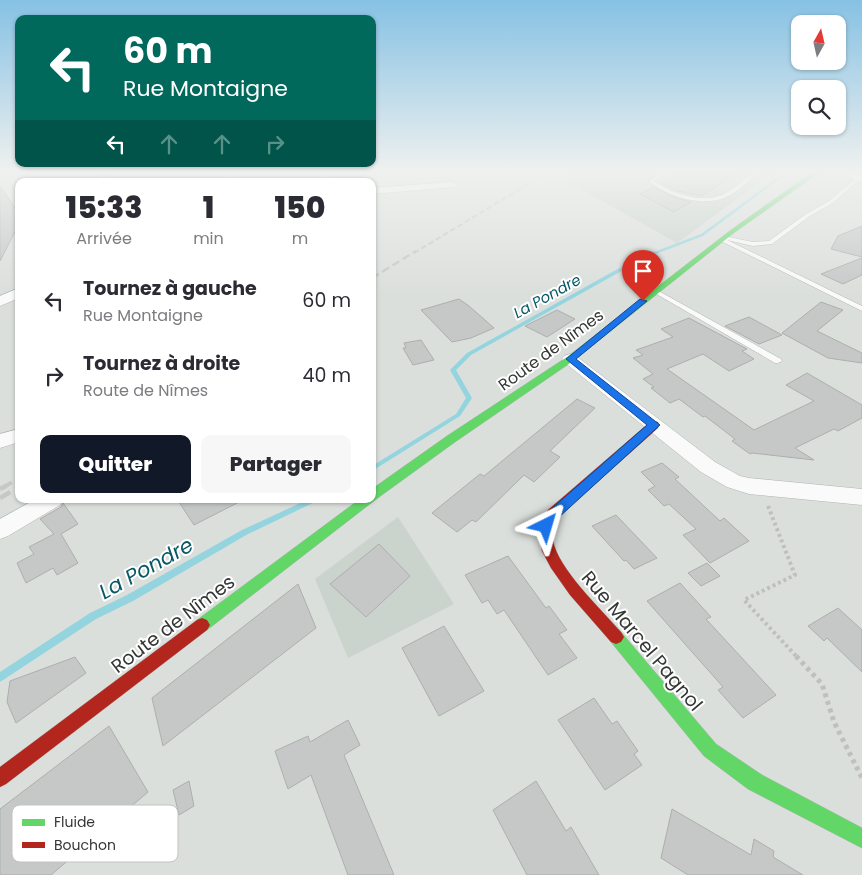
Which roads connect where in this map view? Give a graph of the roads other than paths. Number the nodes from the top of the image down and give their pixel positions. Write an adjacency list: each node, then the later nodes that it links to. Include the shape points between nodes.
1 (760, 213): 3 (street, Route de Nîmes)
2 (810, 213): 3 (lane, via 770,243)
3 (723, 239): 4 (street, Route de Nîmes); 7 (lane)
4 (655, 291): 8 (street, Route de Nîmes); 9 (lane)
5 (15, 294): 6 (street)
6 (0, 302)
7 (862, 308)
8 (570, 359): 10 (street); 13 (street, Route de Nîmes)
9 (778, 362)
10 (654, 425): 14 (street, via 718,474 734,482); 19 (street, Rue Marcel Pagnol, via 554,514 546,526 548,551 555,564 710,750 755,782)
11 (15, 436): 12 (street)
12 (0, 442)
13 (376, 493)
14 (862, 497)
15 (46, 503): 17 (street)
16 (364, 503): 18 (street, Route de Nîmes)
17 (0, 530)
18 (0, 778)
19 (862, 838)

